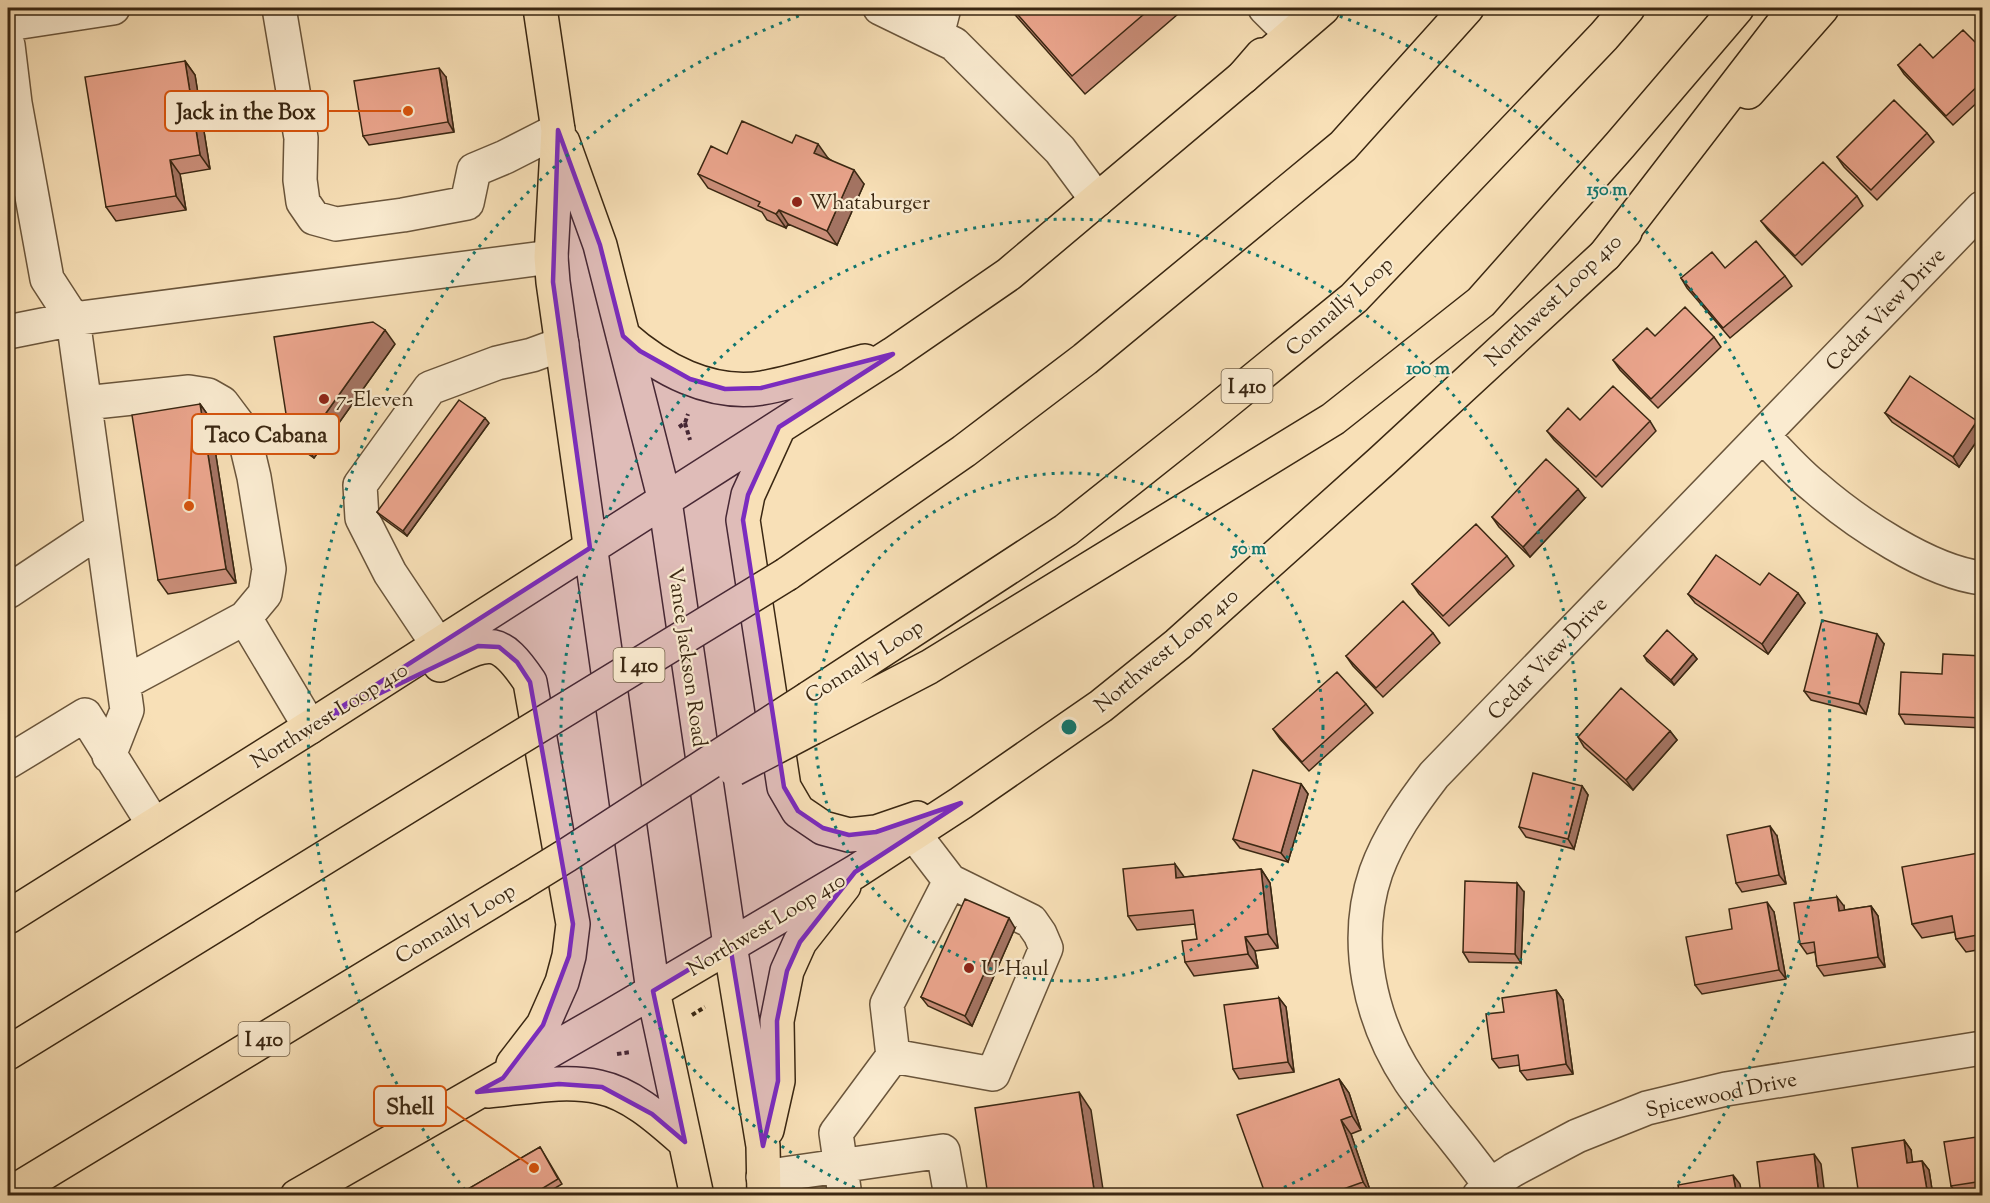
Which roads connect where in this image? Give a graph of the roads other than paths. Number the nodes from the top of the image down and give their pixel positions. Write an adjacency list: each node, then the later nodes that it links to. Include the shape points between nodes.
1 (112, 8): 11 (street)
2 (279, 8): 18 (street, via 301,138 303,202 314,218 336,224 467,203 474,170)
3 (540, 8): 18 (main road, Vance Jackson Road)
4 (880, 8): 13 (street)
5 (1323, 8): 16 (main road)
6 (1467, 8): 52 (main road, I 410, bridge, via 1342,146 1076,367 964,452 787,574)
7 (1628, 8): 39 (main road, Connally Loop / I 410, via 1354,298 1066,530)
8 (1737, 8): 39 (main road, via 1481,302 1333,419 929,667)
9 (1794, 8): 21 (main road)
10 (1822, 8): 21 (main road, Northwest Loop 410)
11 (69, 11): 14 (street)
12 (1284, 14): 16 (main road, Northwest Loop 410)
13 (940, 21): 19 (street, via 954,44 1060,150)
14 (8, 24)
15 (8, 45): 17 (street)
16 (1243, 78): 19 (main road, Northwest Loop 410)
17 (11, 104): 23 (street, via 47,279)
18 (558, 130): 22 (main road, Vance Jackson Road); 25 (main road, Vance Jackson Road, via 600,245)
19 (1096, 200): 27 (main road, Northwest Loop 410, via 1009,274)
20 (1983, 208): 30 (street, Cedar View Drive)
21 (1605, 255): 43 (main road, Northwest Loop 410, via 1178,644 1101,706)
22 (551, 256): 23 (street); 26 (main road, Vance Jackson Road)
23 (73, 319): 24 (street); 28 (street)
24 (8, 332)
25 (623, 336): 27 (main road, via 665,367 725,389 760,388); 31 (main road, Vance Jackson Road)
26 (562, 344): 33 (main road, Vance Jackson Road); 37 (street, via 430,388 360,485 362,518 390,573)
27 (893, 354): 29 (main road, Northwest Loop 410)
28 (85, 403): 32 (street); 36 (street, via 189,392 208,395 222,403 243,431 269,569 266,594)
29 (779, 427): 31 (main road, Northwest Loop 410); 43 (main road, via 748,495 743,520 784,787 798,811 823,828 849,835 876,832)
30 (1763, 436): 34 (street, via 1814,487 1865,526 1929,562); 58 (street, Cedar View Drive, via 1434,775 1405,815 1376,873 1367,908 1365,945 1376,1012 1410,1082)
31 (665, 501): 33 (main road, Northwest Loop 410); 49 (main road, Vance Jackson Road)
32 (102, 529): 35 (street); 38 (street)
33 (591, 548): 37 (main road, Northwest Loop 410); 50 (main road, Vance Jackson Road)
34 (1983, 578)
35 (9, 591)
36 (245, 618): 38 (street); 40 (street)
37 (438, 645): 40 (main road, Northwest Loop 410)
38 (122, 668): 41 (street, via 127,710)
39 (811, 713): 59 (main road, Connally Loop / I 410, bridge, via 567,855)
40 (310, 727): 44 (main road, Northwest Loop 410); 54 (main road, via 478,646 499,647 517,662 530,682 573,924 567,964 543,1025)
41 (109, 756): 42 (street, via 85,715); 44 (street)
42 (8, 762)
43 (961, 803): 45 (main road, Northwest Loop 410)
44 (154, 825): 48 (main road, Northwest Loop 410)
45 (914, 834): 46 (main road, Northwest Loop 410); 47 (street)
46 (855, 872): 49 (main road, Northwest Loop 410); 56 (main road, via 800,942 787,971 777,1021 778,1081)
47 (950, 881): 53 (street, via 887,1004); 53 (street, via 1031,921 1046,948 993,1074)
48 (8, 917)
49 (730, 945): 50 (main road, Northwest Loop 410); 56 (main road, Vance Jackson Road)
50 (653, 991): 54 (main road, Northwest Loop 410); 55 (main road, Vance Jackson Road)
51 (1983, 1048): 58 (street, Spicewood Drive, via 1726,1089 1647,1108 1577,1136 1513,1170)
52 (8, 1053)
53 (893, 1056): 57 (street, via 836,1133)
54 (490, 1085): 55 (main road, via 602,1087 652,1114); 60 (main road, Northwest Loop 410)
55 (685, 1142): 61 (main road, Vance Jackson Road)
56 (763, 1173): 57 (street)
57 (843, 1181): 62 (street, via 943,1152)
58 (1485, 1190)
59 (8, 1195)
60 (297, 1196)
61 (697, 1196)
62 (951, 1196)

